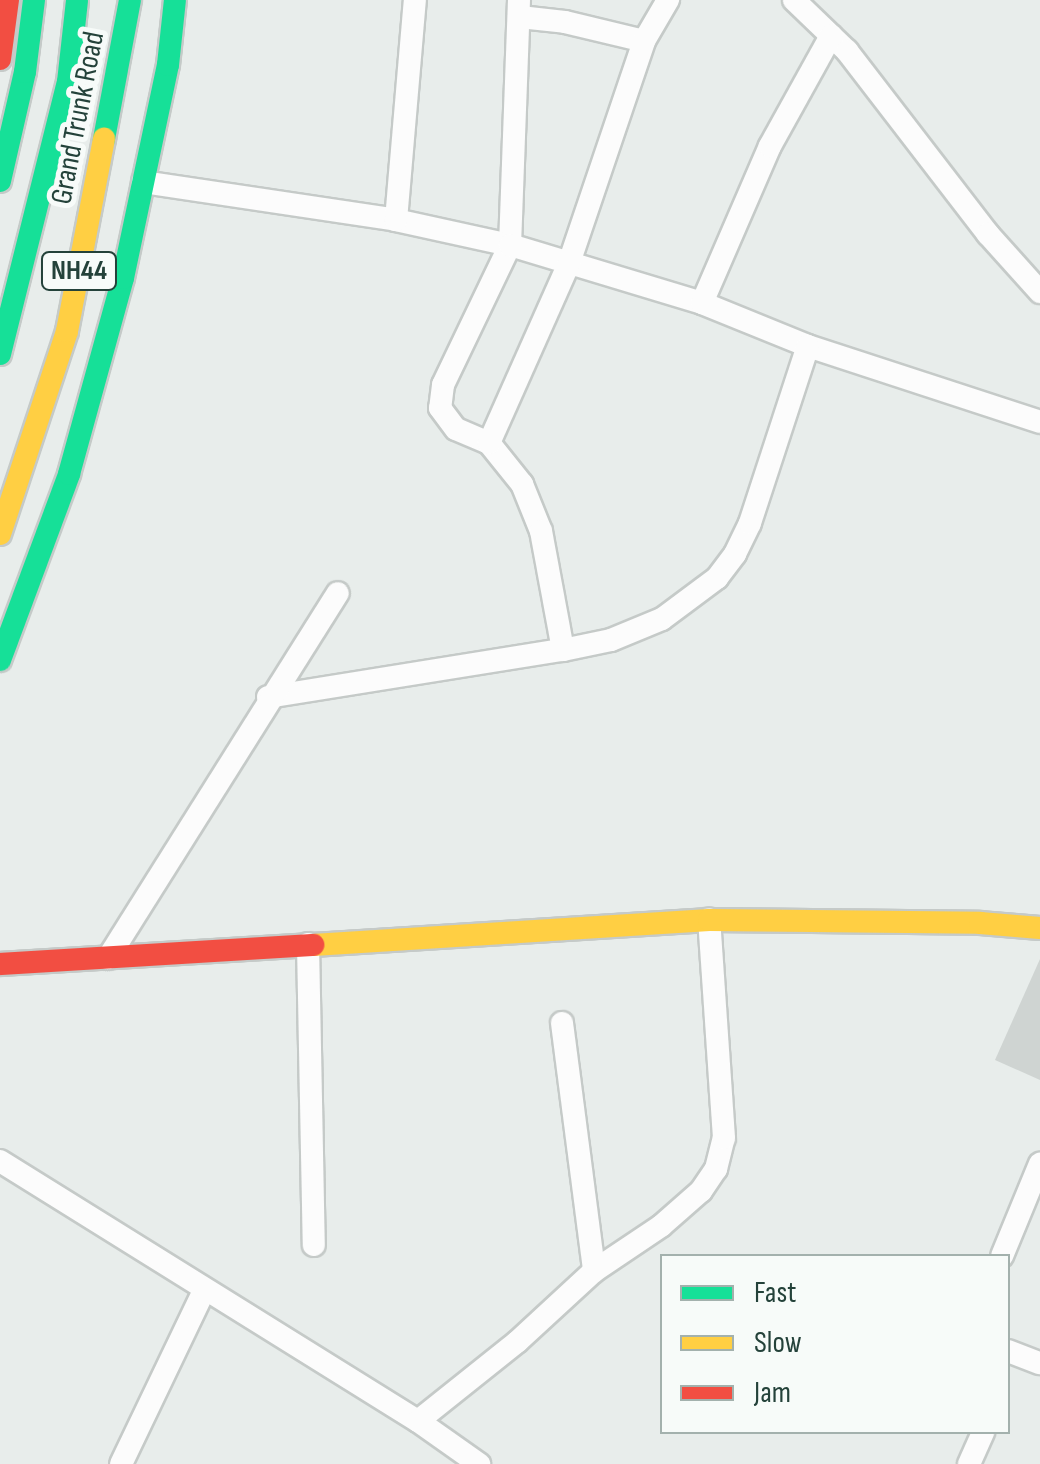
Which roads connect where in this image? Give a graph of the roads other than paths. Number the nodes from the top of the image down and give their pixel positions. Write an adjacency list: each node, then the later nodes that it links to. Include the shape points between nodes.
1 (8, 0): 12 (main road)
2 (34, 0): 13 (main road, via 25,72)
3 (77, 0): 22 (main road, Grand Trunk Road / NH44, via 68,82)
4 (130, 0): 25 (main road, Grand Trunk Road / NH44, via 67,331)
5 (175, 0): 15 (main road)
6 (414, 0): 16 (street)
7 (668, 0): 11 (street)
8 (794, 0): 10 (street)
9 (519, 9): 11 (street); 17 (street)
10 (832, 36): 19 (street); 20 (street, via 770,146)
11 (644, 41): 18 (street)
12 (0, 58)
13 (4, 140): 14 (main road)
14 (0, 181)
15 (143, 182): 16 (street); 28 (main road, via 69,474)
16 (396, 220): 17 (street)
17 (510, 245): 18 (street); 24 (street, via 440,396 445,421)
18 (569, 263): 20 (street); 24 (street)
19 (1040, 292)
20 (702, 303): 21 (street)
21 (808, 346): 23 (street); 27 (street, via 750,523 717,578 662,619)
22 (0, 354)
23 (1040, 422)
24 (489, 443): 27 (street, via 522,484 540,530)
25 (0, 534)
26 (338, 593): 29 (street)
27 (564, 650): 29 (street)
28 (0, 660)
29 (268, 697): 33 (street)
30 (708, 920): 31 (main road); 32 (main road); 40 (street, via 723,1152 702,1191)
31 (1040, 928)
32 (308, 944): 33 (main road); 38 (street)
33 (108, 958): 34 (main road)
34 (0, 964)
35 (562, 1023): 40 (street)
36 (0, 1161): 41 (street)
37 (1040, 1164): 39 (street)
38 (314, 1245)
39 (1003, 1254)
40 (594, 1271): 44 (street)
41 (204, 1291): 44 (street); 46 (street)
42 (1011, 1361): 43 (street)
43 (1040, 1363)
44 (418, 1421): 47 (street)
45 (983, 1434): 48 (street)
46 (120, 1464)
47 (479, 1464)
48 (969, 1464)

